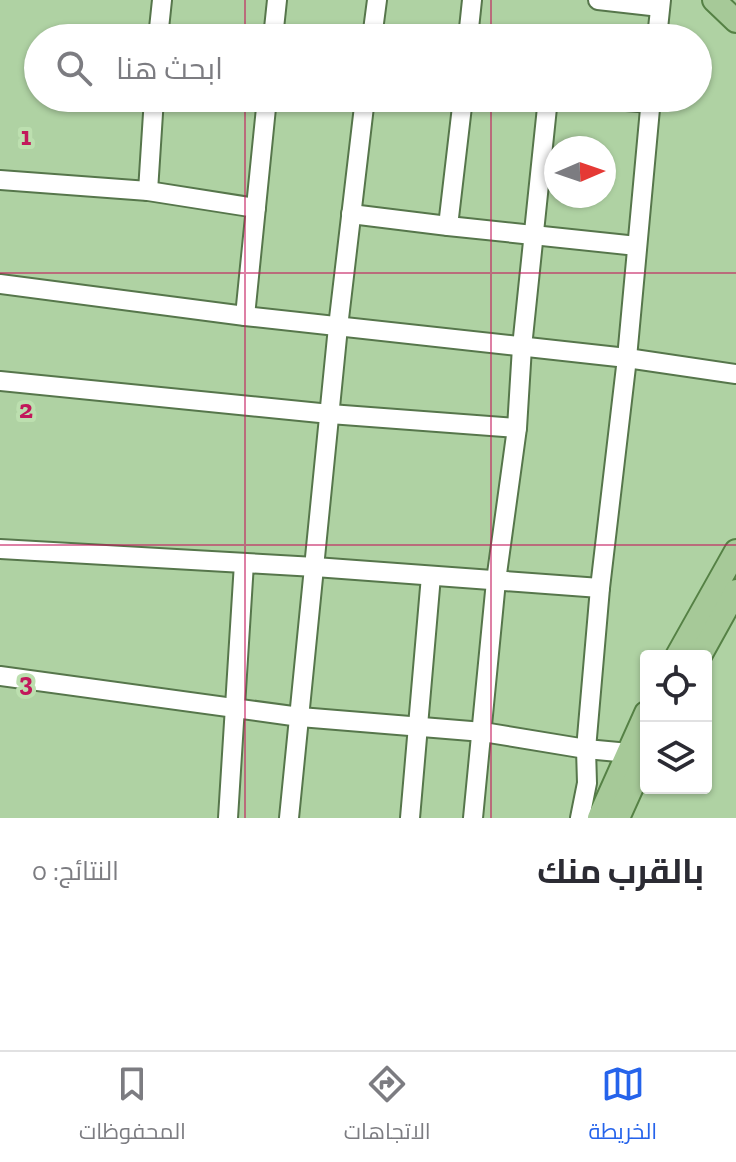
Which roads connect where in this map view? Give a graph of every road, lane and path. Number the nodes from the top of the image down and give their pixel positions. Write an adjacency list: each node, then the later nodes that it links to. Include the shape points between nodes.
1 (162, 0): 9 (street)
2 (277, 0): 10 (street)
3 (377, 0): 11 (street)
4 (472, 0): 12 (street)
5 (598, 0): 7 (street)
6 (714, 0): 8 (main road)
7 (661, 3): 13 (street)
8 (736, 21)
9 (159, 24)
10 (274, 24)
11 (374, 24)
12 (469, 24)
13 (659, 24)
14 (153, 112): 21 (street)
15 (266, 112): 22 (street)
16 (363, 112): 23 (street)
17 (461, 112): 24 (street)
18 (547, 112): 25 (street)
19 (650, 112): 26 (street)
20 (0, 180): 21 (street)
21 (148, 191): 22 (street)
22 (256, 208): 28 (street)
23 (351, 214): 24 (street); 29 (street)
24 (448, 226): 25 (street)
25 (534, 235): 26 (street); 30 (street)
26 (637, 246): 31 (street)
27 (0, 284): 28 (street)
28 (245, 316): 29 (street)
29 (338, 327): 30 (street); 34 (street)
30 (522, 347): 31 (street); 35 (street)
31 (627, 358): 32 (street); 42 (street)
32 (736, 374)
33 (0, 381): 34 (street)
34 (330, 414): 35 (street); 39 (street)
35 (517, 428): 41 (street)
36 (0, 549): 38 (street)
37 (736, 551): 44 (main road)
38 (244, 563): 39 (street); 47 (street)
39 (315, 567): 40 (street); 48 (street)
40 (431, 576): 41 (street); 49 (street)
41 (496, 581): 42 (street); 50 (street)
42 (600, 588): 51 (street)
43 (736, 591): 45 (main road)
44 (680, 650)
45 (703, 650)
46 (0, 676): 47 (street)
47 (235, 707): 48 (street); 53 (street)
48 (300, 717): 49 (street); 54 (street)
49 (419, 727): 50 (street); 55 (street)
50 (483, 732): 51 (street); 56 (street)
51 (586, 749): 52 (street); 57 (street)
52 (640, 755): 58 (main road); 59 (main road)
53 (228, 818)
54 (289, 818)
55 (410, 818)
56 (473, 818)
57 (580, 818)
58 (599, 818)
59 (618, 818)

